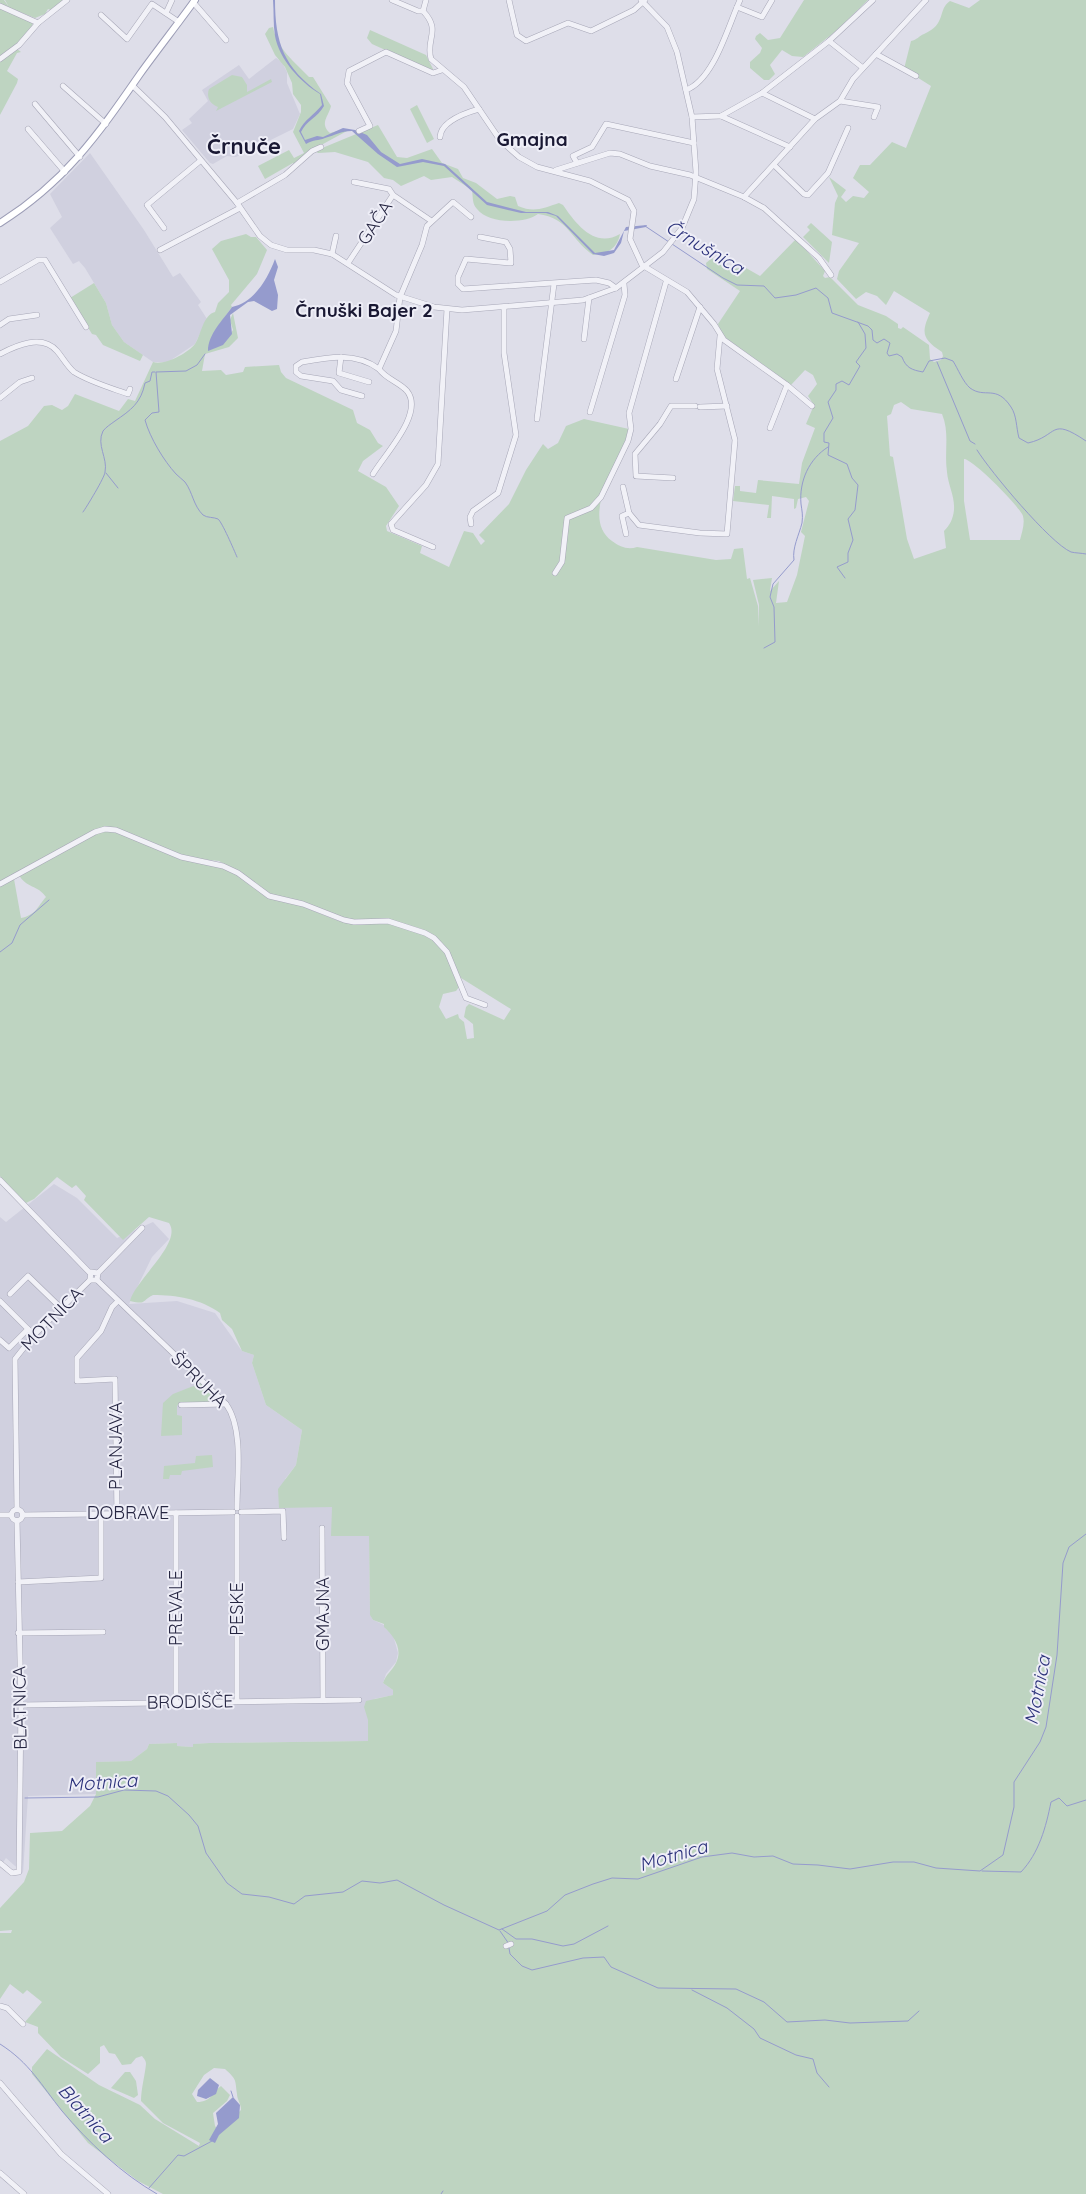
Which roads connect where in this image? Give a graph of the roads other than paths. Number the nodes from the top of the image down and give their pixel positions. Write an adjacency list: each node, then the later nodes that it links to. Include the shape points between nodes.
1 (68, 0): 18 (street)
2 (172, 0): 15 (street)
3 (392, 0): 14 (street)
4 (426, 0): 14 (street)
5 (509, 0): 6 (street, via 517,35 526,42 568,23 591,31 634,10)
6 (643, 0): 28 (street, via 672,38)
7 (740, 0): 13 (street)
8 (772, 0): 13 (street, via 762,17)
9 (872, 0): 20 (street)
10 (926, 0): 21 (street)
11 (194, 1): 17 (main road); 19 (street)
12 (0, 6): 18 (street)
13 (737, 7): 28 (street, via 708,68 697,85)
14 (423, 11): 24 (street, via 434,27 430,54)
15 (166, 13): 16 (street, via 152,4 127,39); 17 (street)
16 (102, 15)
17 (179, 22): 27 (main road)
18 (38, 23): 22 (street, via 19,45)
19 (226, 40)
20 (829, 41): 23 (street); 29 (street)
21 (876, 54): 23 (street); 25 (street)
22 (0, 59)
23 (863, 68): 30 (street)
24 (442, 70): 32 (street, via 464,87); 40 (street, via 433,73 386,52 349,70 347,83 370,126)
25 (916, 76)
26 (62, 86): 37 (street)
27 (133, 86): 37 (main road); 46 (street)
28 (686, 90): 34 (street)
29 (762, 93): 33 (street); 36 (street)
30 (840, 101): 35 (street, via 878,107); 36 (street)
31 (35, 104): 45 (street)
32 (478, 109): 41 (street, via 445,125 440,130); 49 (street, via 506,148 537,167)
33 (721, 116): 34 (street); 44 (street)
34 (692, 117): 42 (street)
35 (874, 117)
36 (815, 119): 44 (street)
37 (106, 124): 45 (main road)
38 (848, 128): 48 (street, via 828,172 808,195 791,184)
39 (28, 129): 50 (street)
40 (359, 131)
41 (440, 137)
42 (694, 143): 47 (street, via 606,124 592,147 573,156); 51 (street)
43 (321, 147): 55 (street)
44 (790, 147): 48 (street)
45 (80, 157): 50 (main road)
46 (200, 161): 55 (street); 59 (street, via 148,204)
47 (577, 163): 49 (street); 51 (street, via 603,154 620,154)
48 (774, 165): 54 (street)
49 (556, 170): 65 (street, via 590,181 628,200 634,211 631,243)
50 (65, 172): 58 (main road, via 40,196)
51 (696, 179): 54 (street); 65 (street, via 690,212 671,243)
52 (354, 182): 53 (street, GAČA, via 389,189)
53 (393, 195): 57 (street); 64 (street, GAČA)
54 (744, 197): 66 (street, via 780,221 819,258)
55 (239, 206): 62 (street); 63 (street, via 260,236 271,245)
56 (471, 217): 57 (street, via 453,202)
57 (430, 220): 72 (street)
58 (0, 223)
59 (164, 228)
60 (336, 236): 63 (street)
61 (480, 237): 69 (street, via 506,242 511,263 466,259 458,278 460,287)
62 (160, 250)
63 (332, 254): 64 (street)
64 (348, 263): 72 (street)
65 (645, 267): 68 (street); 70 (street)
66 (831, 275)
67 (0, 282): 80 (street, via 38,260 45,260)
68 (666, 282): 76 (street, via 687,292); 105 (street, via 629,413 627,445 599,501 567,518 562,562)
69 (554, 284): 71 (street, via 596,280); 74 (street)
70 (624, 284): 71 (street); 95 (street, via 625,295)
71 (616, 288): 73 (street)
72 (400, 297): 77 (street); 85 (street, via 396,332)
73 (589, 298): 74 (street); 82 (street)
74 (553, 302): 75 (street); 96 (street)
75 (504, 306): 77 (street); 102 (street, via 504,353 516,435 498,493 473,511)
76 (700, 307): 81 (street); 87 (street)
77 (447, 309): 104 (street, via 438,464 426,485 392,524 393,530)
78 (37, 315): 79 (street, via 9,319)
79 (0, 324)
80 (86, 327)
81 (720, 336): 89 (street); 93 (street, via 717,368)
82 (584, 339)
83 (0, 354): 90 (street, via 19,345 46,343 75,372 128,394)
84 (341, 357): 85 (street, via 363,359); 88 (street, via 339,373); 91 (street, via 302,362 296,366 296,372 301,376 333,381 341,390)
85 (378, 369): 98 (street, via 406,390 411,405 406,427)
86 (32, 378): 92 (street, via 20,382)
87 (676, 379)
88 (369, 382)
89 (787, 385): 94 (street); 97 (street)
90 (130, 389)
91 (362, 396)
92 (0, 398)
93 (727, 406): 99 (street, via 671,406 635,454 636,476); 101 (street, via 735,440 727,534 642,526)
94 (812, 406)
95 (590, 412)
96 (537, 419)
97 (770, 428)
98 (374, 474)
99 (673, 478)
100 (623, 487): 101 (street)
101 (629, 513): 103 (street, via 622,516)
102 (471, 524)
103 (626, 534)
104 (433, 547)
105 (555, 573)
106 (0, 884): 107 (street, via 95,832 116,830 181,857 223,866 269,896 303,904 344,920 388,921 425,933 447,952 466,998)
107 (485, 1005)
108 (0, 1180): 110 (street)
109 (142, 1228): 111 (street)
110 (90, 1273): 111 (street); 112 (street)
111 (98, 1273): 113 (street)
112 (90, 1280): 113 (street); 117 (street, MOTNICA)
113 (98, 1280): 116 (street, ŠPRUHA)
114 (10, 1294): 117 (street, via 28,1276)
115 (0, 1301): 118 (street)
116 (118, 1301): 122 (street, ŠPRUHA); 128 (street, PLANJAVA, via 101,1331 77,1358 77,1381 115,1379)
117 (61, 1308): 119 (street, MOTNICA)
118 (28, 1329): 119 (street); 120 (street, via 9,1348)
119 (34, 1335): 123 (street, MOTNICA, via 15,1359)
120 (0, 1340)
121 (181, 1404): 122 (street)
122 (226, 1404): 124 (street, ŠPRUHA, via 236,1422)
123 (17, 1510): 129 (street); 130 (street)
124 (237, 1512): 125 (street, DOBRAVE); 133 (street, DOBRAVE, via 283,1511); 140 (street, PESKE)
125 (176, 1513): 128 (street, DOBRAVE); 139 (street, PREVALE)
126 (0, 1514): 129 (street)
127 (101, 1514): 128 (street, DOBRAVE); 130 (street, DOBRAVE); 134 (street, via 101,1578)
128 (117, 1514)
129 (11, 1515): 131 (street)
130 (22, 1515): 131 (street)
131 (17, 1521): 134 (street, BLATNICA)
132 (322, 1528): 137 (street, GMAJNA)
133 (284, 1538)
134 (18, 1582): 136 (street, BLATNICA)
135 (103, 1632): 136 (street)
136 (18, 1633): 141 (street, BLATNICA)
137 (323, 1700): 138 (street, BRODIŠČE); 140 (street, BRODIŠČE)
138 (359, 1700)
139 (176, 1702): 140 (street, BRODIŠČE); 141 (street, BRODIŠČE)
140 (237, 1702)
141 (21, 1705): 142 (street, BLATNICA, via 19,1872 12,1873)
142 (0, 1863)
143 (0, 2006): 144 (street, via 7,2008)
144 (23, 2024)
145 (0, 2083): 148 (street, via 61,2154)
146 (0, 2173): 147 (street)
147 (24, 2194)
148 (108, 2194)

